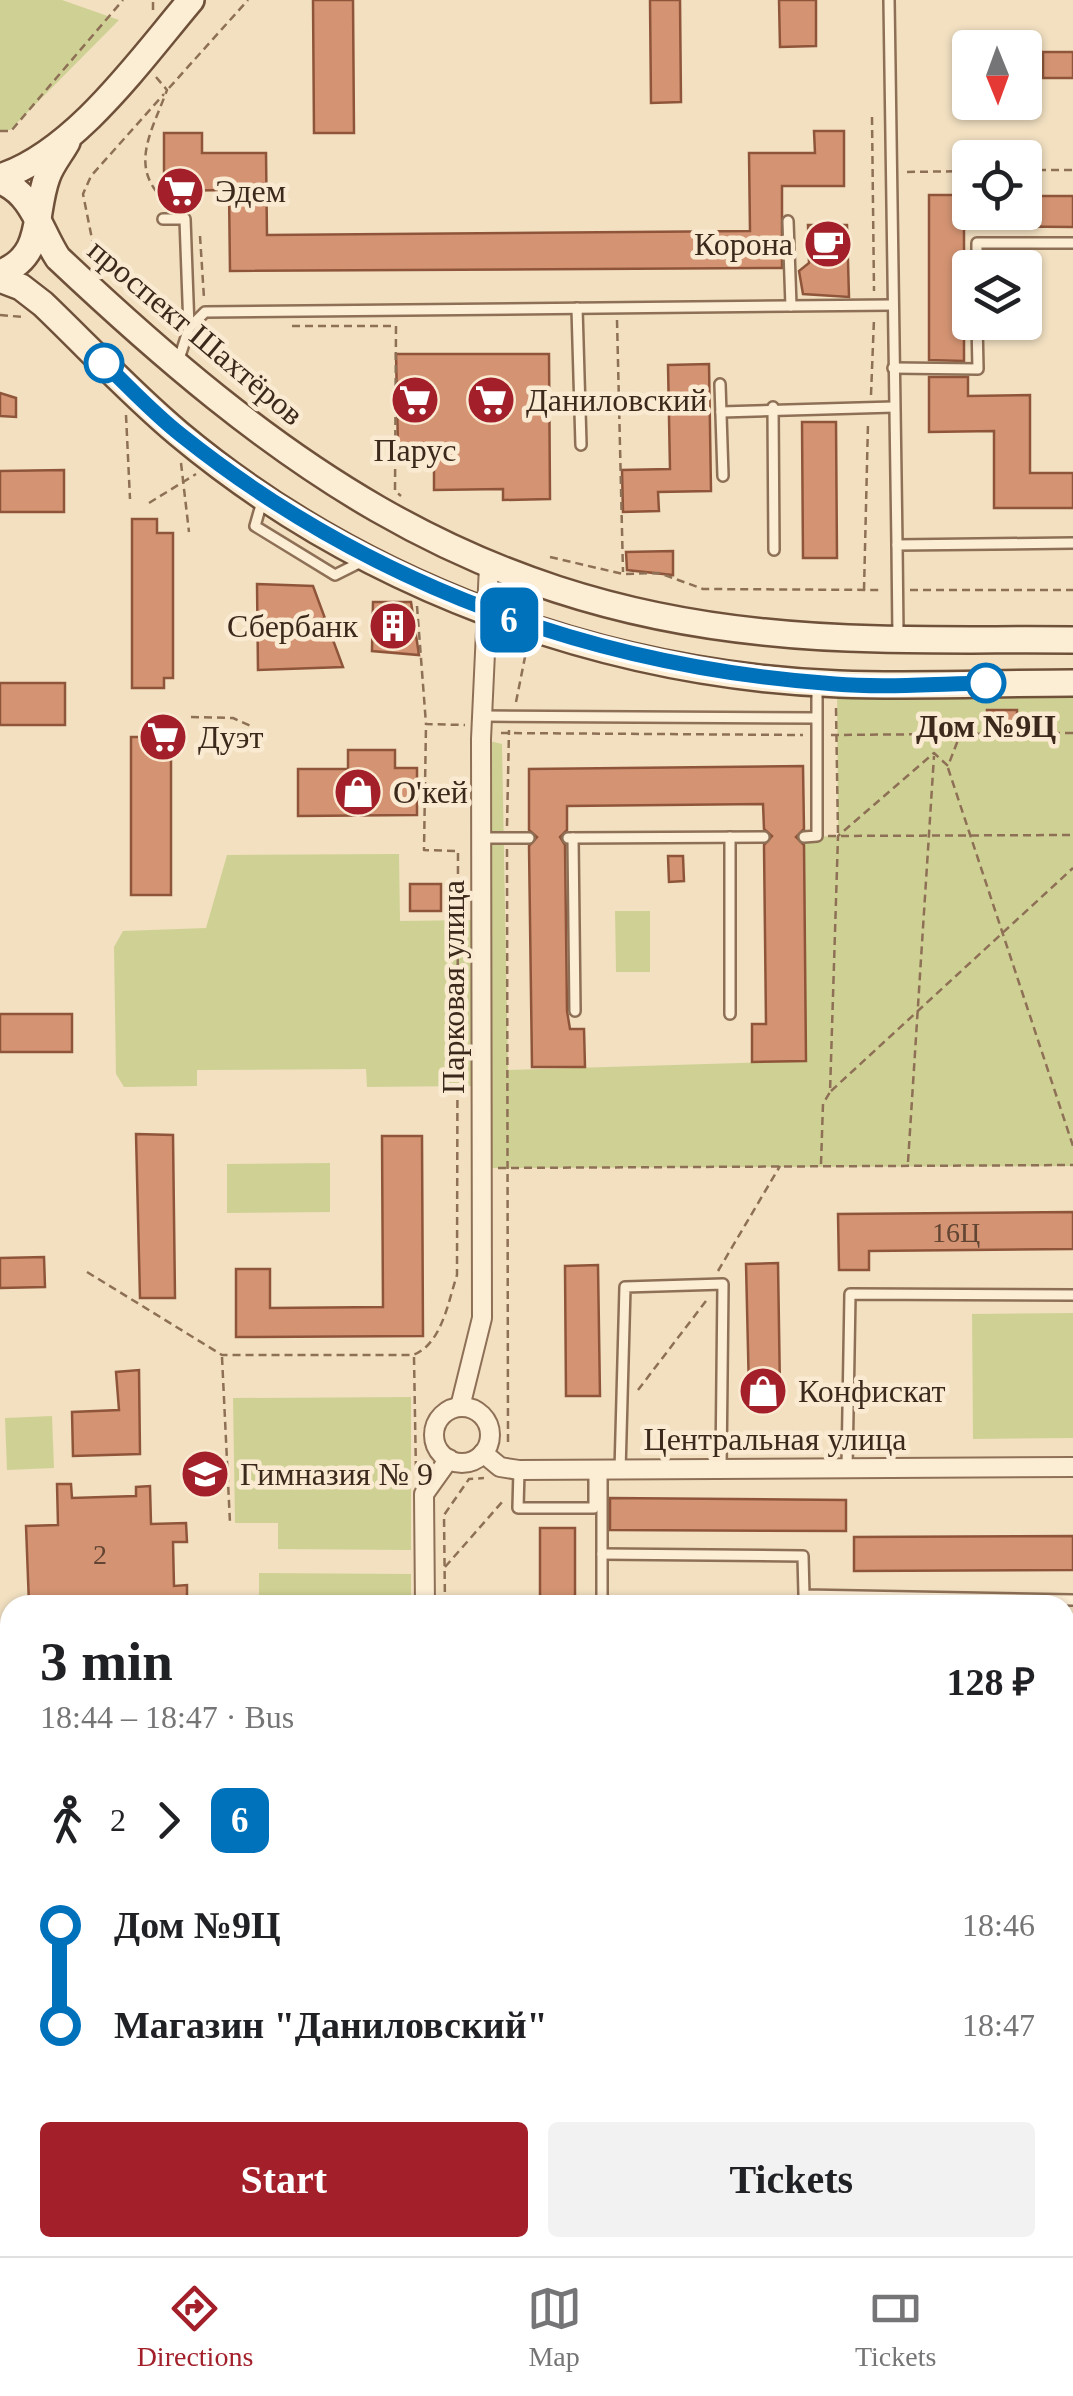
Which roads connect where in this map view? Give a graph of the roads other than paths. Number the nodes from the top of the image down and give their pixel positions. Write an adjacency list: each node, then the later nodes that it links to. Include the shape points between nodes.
1 (192, 0): 3 (main road)
2 (889, 0): 11 (lane)
3 (74, 132): 4 (main road); 7 (main road, via 47,177)
4 (0, 179): 7 (main road, проспект Шахтёров, via 29,200)
5 (163, 219): 14 (lane, via 185,219)
6 (788, 221): 12 (lane)
7 (37, 225): 10 (main road, via 28,255); 16 (main road, проспект Шахтёров, via 58,258)
8 (1073, 243): 9 (lane, via 977,243)
9 (977, 250)
10 (0, 276): 28 (main road, via 42,304 180,434 264,495 366,559)
11 (892, 305): 12 (lane); 17 (lane)
12 (791, 306): 13 (lane)
13 (578, 308): 14 (lane, via 205,312); 22 (lane)
14 (189, 328): 16 (lane)
15 (977, 340): 17 (lane, via 978,369)
16 (177, 365): 27 (main road, проспект Шахтёров, via 247,426 346,493)
17 (894, 368): 20 (lane)
18 (720, 384): 21 (lane)
19 (774, 407): 20 (lane); 21 (lane); 26 (lane)
20 (894, 407): 25 (lane)
21 (721, 412): 23 (lane)
22 (581, 445)
23 (724, 476)
24 (1073, 544): 25 (lane)
25 (898, 545): 29 (lane)
26 (774, 550)
27 (489, 566): 28 (street, Парковая улица); 29 (main road, проспект Шахтёров, via 687,622)
28 (486, 612): 31 (main road, via 682,666); 34 (street, Парковая улица)
29 (898, 639): 30 (main road, проспект Шахтёров)
30 (1073, 640)
31 (827, 683): 32 (main road); 33 (lane)
32 (1073, 683)
33 (815, 718): 34 (lane); 37 (lane, via 816,836)
34 (482, 720): 38 (street, Парковая улица)
35 (730, 837): 36 (lane); 40 (lane, via 570,838); 41 (lane)
36 (764, 837)
37 (804, 837)
38 (483, 838): 39 (lane); 43 (street, Парковая улица, via 482,1318)
39 (529, 838)
40 (575, 1011)
41 (730, 1014)
42 (1073, 1295): 48 (lane, via 850,1294)
43 (460, 1407): 44 (street, via 478,1412 488,1424); 45 (street, via 444,1414 434,1432)
44 (483, 1454): 45 (street, via 467,1462); 49 (street, Центральная улица)
45 (448, 1459): 52 (street, via 424,1494)
46 (1073, 1467): 48 (street, Центральная улица)
47 (722, 1468): 48 (street, Центральная улица); 50 (street, Центральная улица); 50 (lane, via 722,1284 713,1284 625,1287)
48 (847, 1468)
49 (518, 1470): 50 (street, Центральная улица); 50 (lane, via 518,1508 594,1508)
50 (605, 1471): 51 (lane)
51 (602, 1554): 53 (lane); 54 (lane, via 803,1556)
52 (425, 1595)
53 (602, 1595)
54 (804, 1595)

